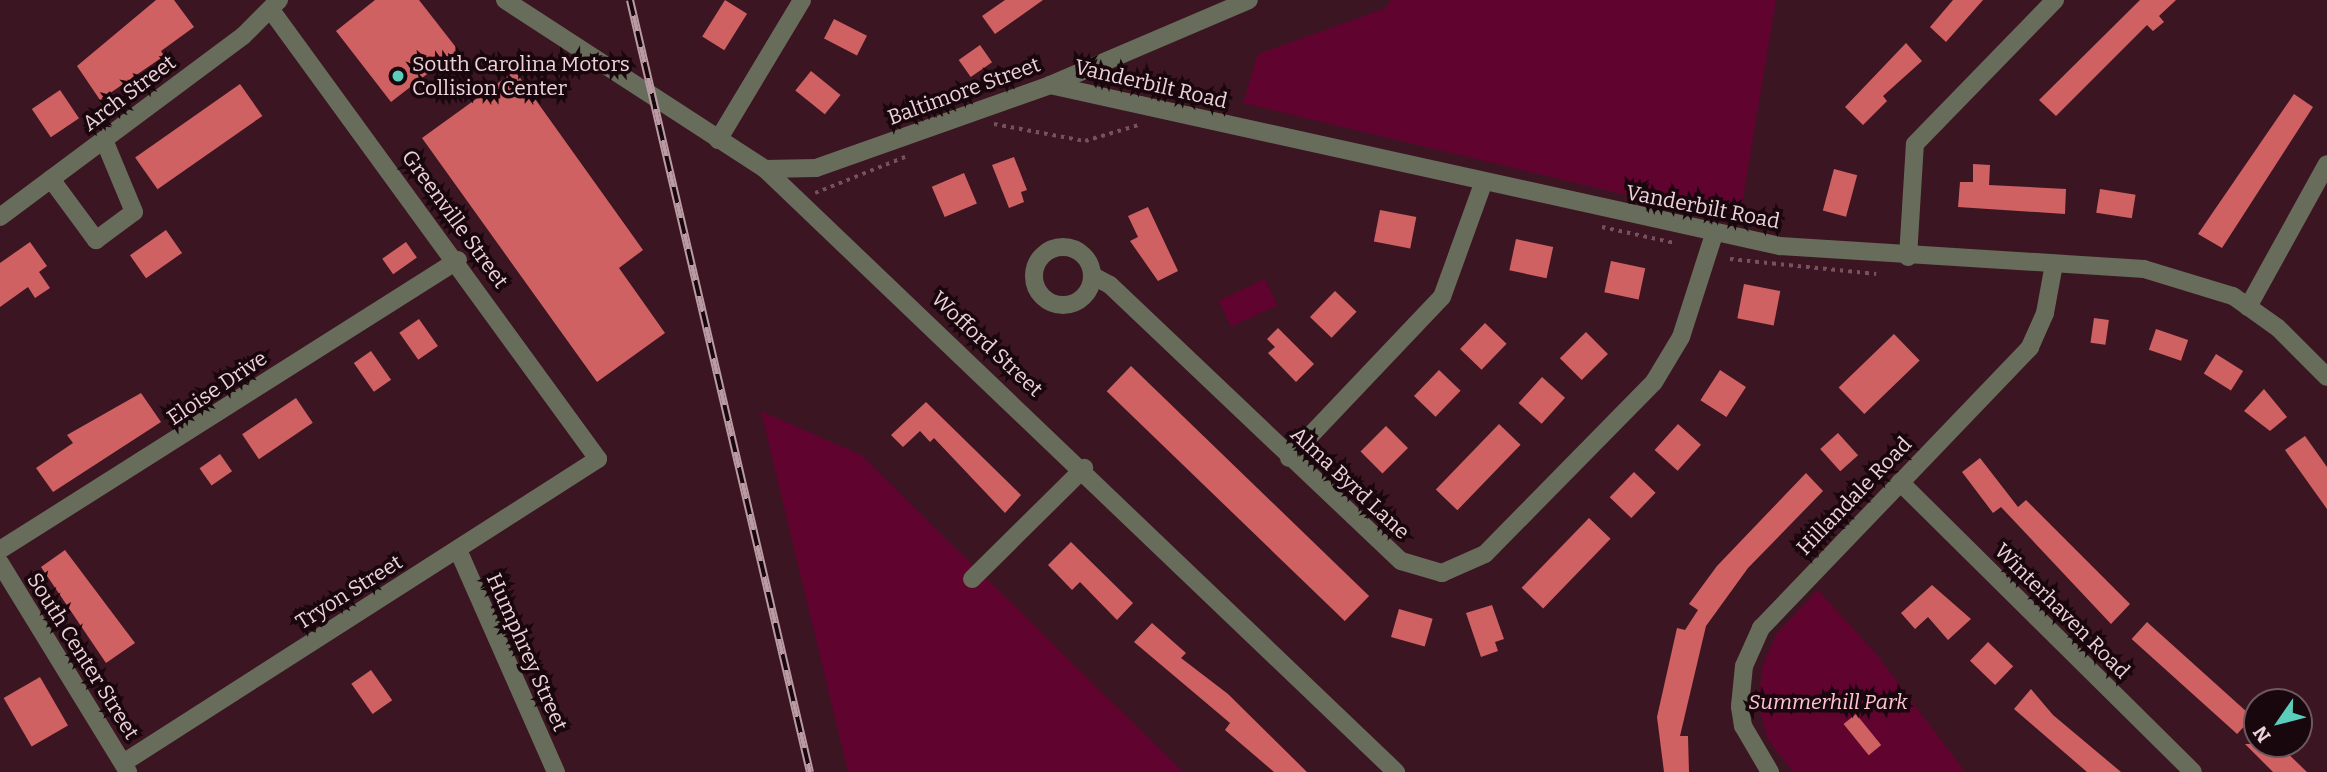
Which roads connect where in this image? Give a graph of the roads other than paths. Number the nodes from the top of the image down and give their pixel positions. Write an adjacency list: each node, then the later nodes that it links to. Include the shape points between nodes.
1 (505, 0): 8 (street, Wofford Street)
2 (802, 0): 8 (street)
3 (1249, 0): 6 (street, Baltimore Street)
4 (2055, 0): 15 (street, via 1915,144)
5 (275, 5): 7 (street, Arch Street); 16 (street, Greenville Street)
6 (1050, 85): 10 (street, Baltimore Street, via 816,168); 12 (street, Vanderbilt Road)
7 (104, 140): 11 (street, Arch Street); 11 (street, via 134,212 96,240)
8 (718, 140): 10 (street, Wofford Street)
9 (2327, 164): 19 (street)
10 (765, 169): 23 (street, Wofford Street)
11 (51, 179): 13 (street, Arch Street)
12 (1483, 184): 14 (street, Vanderbilt Road); 21 (street, via 1442,297)
13 (0, 217)
14 (1714, 234): 15 (street, Vanderbilt Road); 21 (street, Alma Byrd Lane, via 1681,337 1654,382 1485,554 1442,573 1401,561)
15 (1909, 257): 17 (street, Vanderbilt Road)
16 (458, 260): 22 (street, Greenville Street); 25 (street, Eloise Drive)
17 (2054, 264): 19 (street, Vanderbilt Road, via 2144,269); 24 (street, Hillandale Road, via 2045,313 2030,346)
18 (1093, 276): 21 (street, Alma Byrd Lane, via 1110,285)
19 (2248, 307): 20 (street, Vanderbilt Road)
20 (2327, 377)
21 (1289, 458)
22 (598, 459): 26 (street, Tryon Street)
23 (1084, 468): 28 (street); 31 (street, Wofford Street)
24 (1900, 482): 32 (street, Hillandale Road, via 1773,612 1751,646 1740,706 1743,726); 33 (street, Winterhaven Road)
25 (0, 550)
26 (458, 550): 29 (street, Tryon Street); 30 (street, Humphrey Street)
27 (0, 564): 29 (street, South Center Street)
28 (972, 579)
29 (125, 768)
30 (556, 772)
31 (1396, 772)
32 (1770, 772)
33 (2193, 772)

